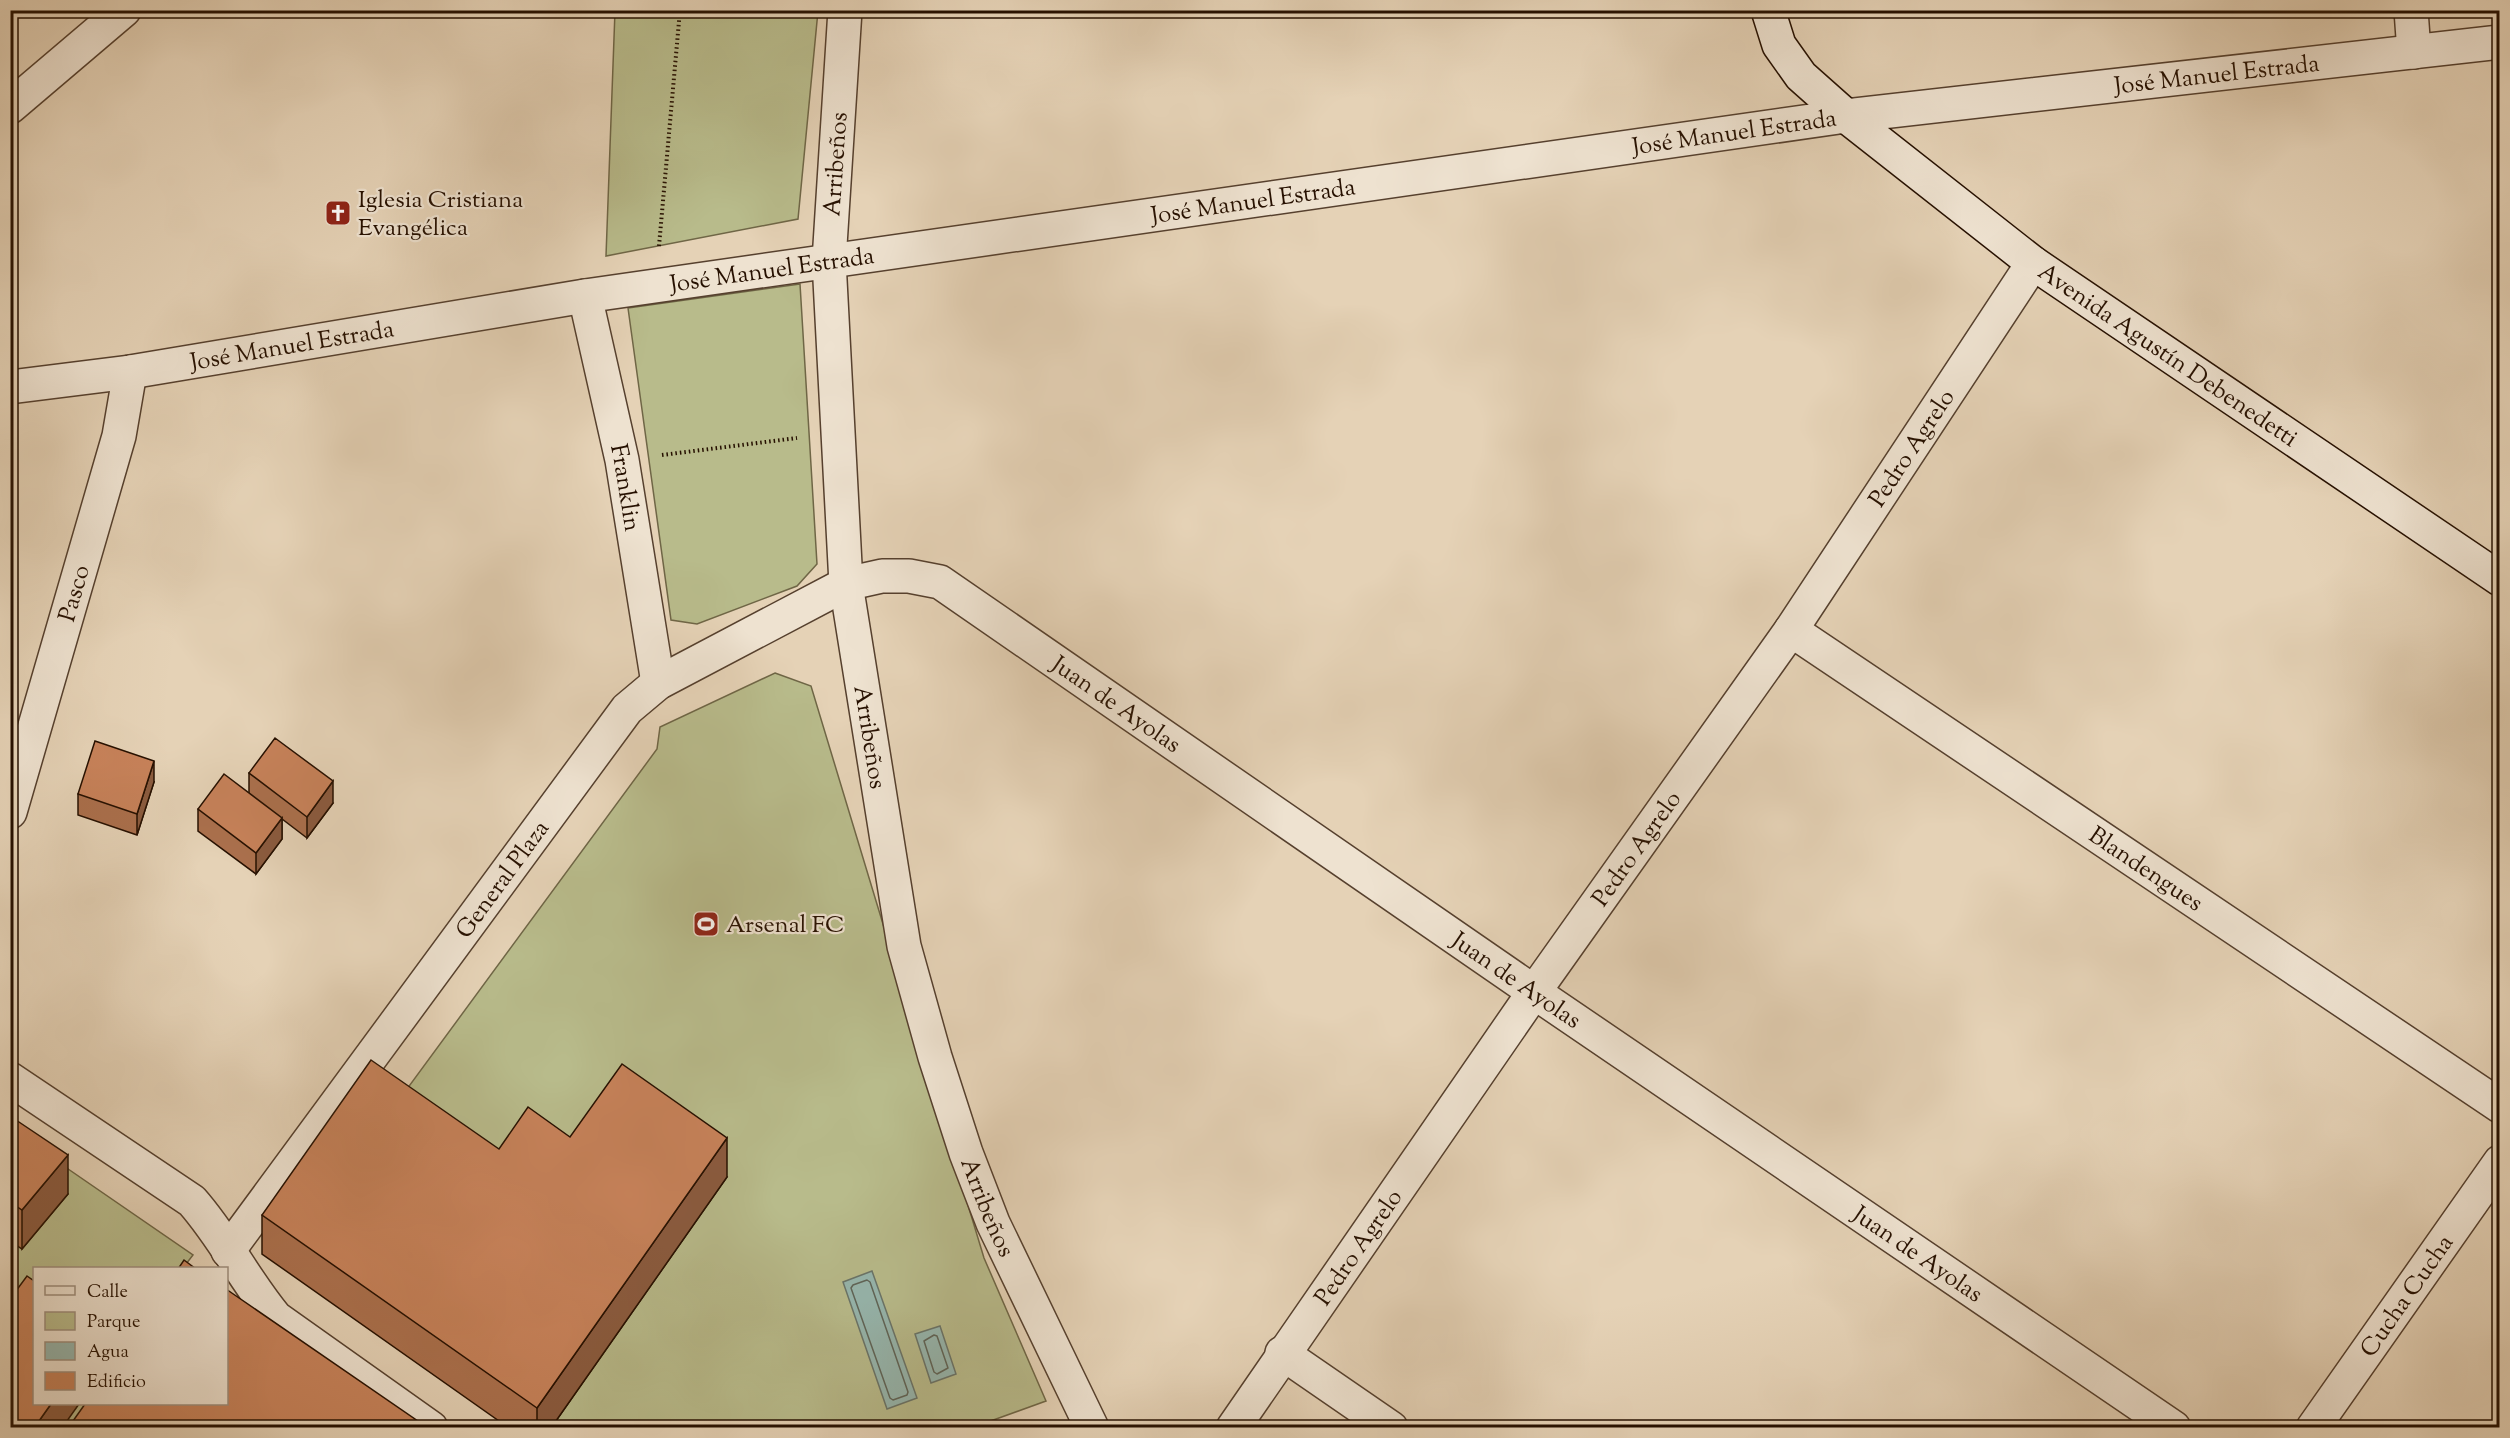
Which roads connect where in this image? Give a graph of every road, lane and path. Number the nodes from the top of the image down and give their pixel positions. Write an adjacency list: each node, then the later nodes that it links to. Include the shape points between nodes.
1 (124, 10): 8 (street)
2 (680, 10): 12 (path)
3 (845, 10): 10 (street, Arribeños)
4 (1768, 10): 9 (street, Avenida Agustín Debenedetti, via 1779,45 1801,76)
5 (2411, 10): 7 (street)
6 (2499, 42): 7 (street, José Manuel Estrada)
7 (2414, 52): 9 (street, José Manuel Estrada)
8 (10, 107)
9 (1846, 116): 10 (street, José Manuel Estrada); 11 (street, Avenida Agustín Debenedetti)
10 (829, 261): 12 (street, José Manuel Estrada); 16 (street, Arribeños)
11 (2033, 263): 18 (street, Avenida Agustín Debenedetti); 20 (street, Pedro Agrelo)
12 (655, 286): 13 (street, José Manuel Estrada)
13 (585, 296): 14 (street, José Manuel Estrada); 17 (street, Franklin)
14 (130, 372): 15 (street, José Manuel Estrada); 22 (street, Pasco, via 119,436)
15 (10, 387)
16 (837, 433): 17 (path); 19 (street, Arribeños)
17 (622, 460): 21 (street, Franklin)
18 (2499, 579)
19 (846, 584): 21 (street, General Plaza); 23 (street, Juan de Ayolas, via 882,576 940,582); 30 (street, Arribeños, via 904,946 935,1057 993,1223)
20 (1791, 630): 23 (street, Pedro Agrelo); 25 (street, Blandengues)
21 (658, 683): 27 (street, General Plaza, via 627,709)
22 (10, 812)
23 (1534, 992): 28 (street, Pedro Agrelo); 33 (street, Juan de Ayolas)
24 (10, 1079): 27 (street, via 192,1201 212,1223)
25 (2499, 1106)
26 (2499, 1162): 34 (street, Cucha Cucha)
27 (228, 1251): 29 (street, via 276,1318)
28 (1282, 1353): 31 (street, Pedro Agrelo); 32 (street)
29 (431, 1428)
30 (1092, 1428)
31 (1233, 1428)
32 (1391, 1428)
33 (2174, 1428)
34 (2313, 1428)

